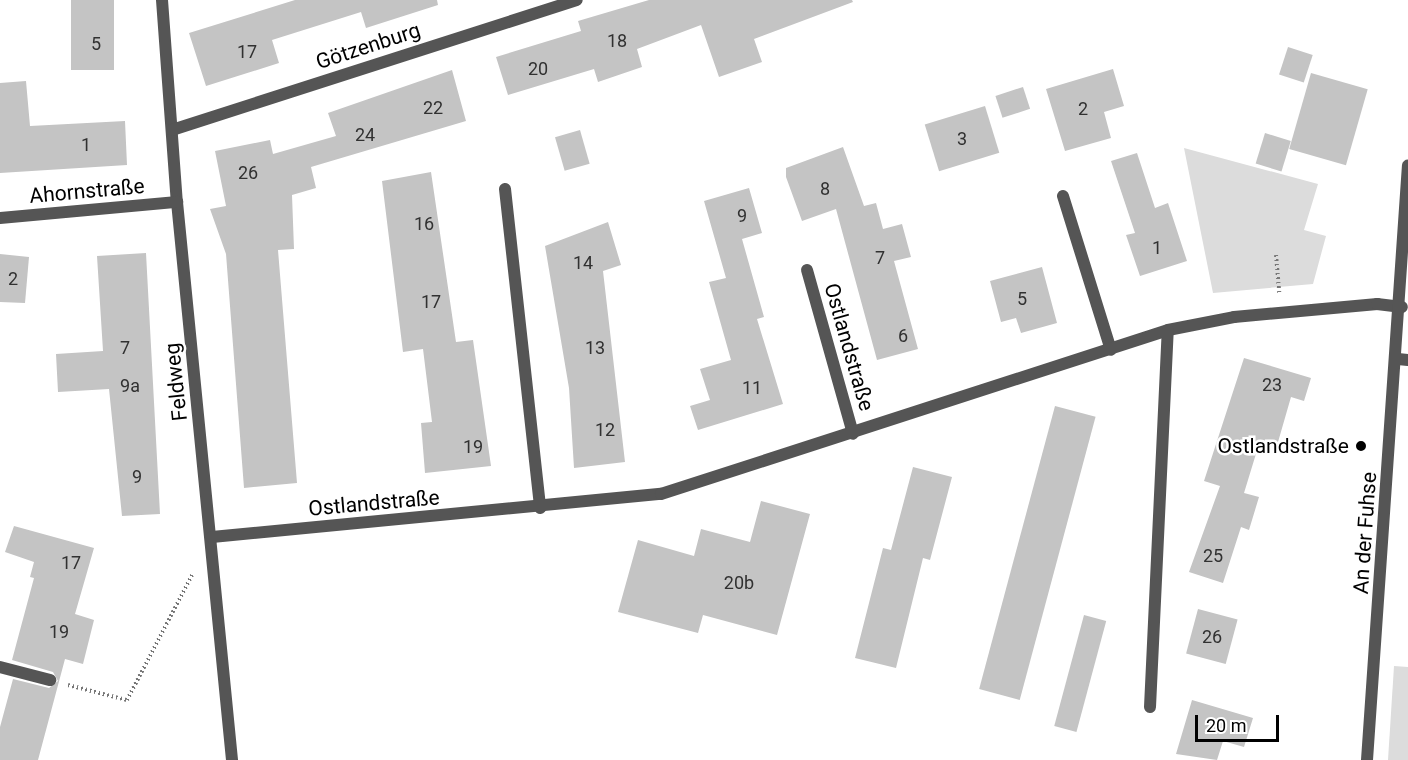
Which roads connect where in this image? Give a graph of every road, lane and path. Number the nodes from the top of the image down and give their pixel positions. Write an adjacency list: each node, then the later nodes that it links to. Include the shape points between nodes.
1 (162, 0): 3 (street, Feldweg)
2 (577, 0): 3 (street, Götzenburg)
3 (172, 130): 7 (street, Feldweg)
4 (1408, 165): 11 (street, An der Fuhse)
5 (505, 189): 17 (street)
6 (1064, 196): 14 (street)
7 (177, 202): 8 (street, Ahornstraße); 18 (street, Feldweg)
8 (0, 218)
9 (1276, 255): 12 (path)
10 (807, 270): 16 (street, Ostlandstraße)
11 (1402, 307): 12 (street, Ostlandstraße, via 1377,304); 15 (street, An der Fuhse)
12 (1281, 313): 13 (street, Ostlandstraße)
13 (1168, 330): 14 (street, Ostlandstraße); 22 (street)
14 (1111, 350): 16 (street, Ostlandstraße)
15 (1403, 359): 24 (street, An der Fuhse)
16 (853, 434): 17 (street, Ostlandstraße, via 661,494)
17 (540, 508): 18 (street, Ostlandstraße)
18 (212, 537): 23 (street, Feldweg)
19 (196, 567): 21 (path, via 126,700)
20 (0, 667): 21 (street)
21 (50, 680)
22 (1150, 707)
23 (232, 760)
24 (1368, 760)

